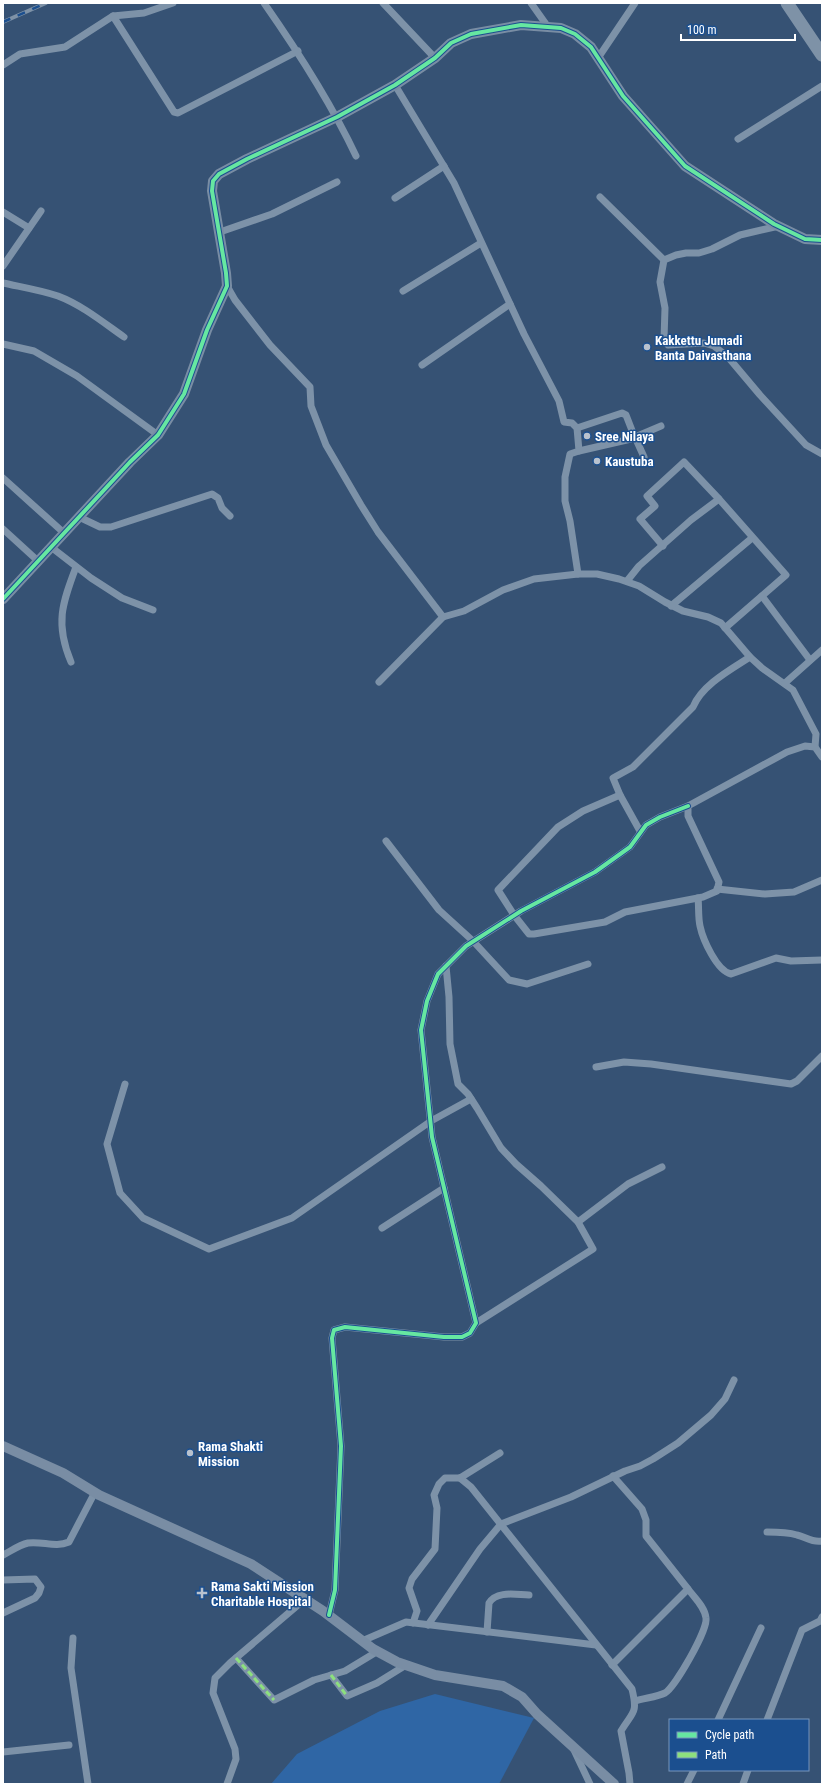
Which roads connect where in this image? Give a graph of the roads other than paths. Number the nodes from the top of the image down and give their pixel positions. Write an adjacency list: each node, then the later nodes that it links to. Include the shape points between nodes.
1 (173, 3): 7 (street, via 144,14)
2 (264, 3): 9 (street)
3 (383, 3): 11 (street)
4 (531, 3): 8 (street)
5 (635, 3): 12 (street)
6 (786, 3): 10 (highway)
7 (113, 16): 9 (street, via 174,112); 13 (street, via 65,46 20,54)
8 (548, 27): 11 (street, via 521,25 471,34 451,43); 12 (street, via 561,28 575,34 591,47)
9 (298, 51): 16 (street)
10 (822, 55)
11 (435, 58): 14 (street)
12 (598, 58): 25 (street, via 623,96 685,166)
13 (3, 65)
14 (395, 85): 16 (street); 19 (street)
15 (822, 86): 17 (street)
16 (337, 117): 18 (street); 27 (street, via 219,174 213,181 212,191)
17 (738, 139)
18 (356, 156)
19 (444, 166): 22 (street); 29 (street)
20 (337, 182): 27 (street, via 272,214)
21 (600, 197): 30 (street)
22 (395, 198)
23 (41, 211): 26 (street)
24 (3, 212): 26 (street)
25 (779, 226): 28 (street, via 805,239); 30 (street, via 740,235 699,253 681,254)
26 (29, 228): 31 (street)
27 (220, 232): 33 (street)
28 (822, 240)
29 (481, 243): 34 (street); 35 (street)
30 (664, 260): 44 (street, via 660,282 664,308 664,339 668,345 704,343 714,346 728,357 806,445)
31 (3, 266)
32 (3, 283): 36 (street, via 59,297 92,314)
33 (227, 286): 41 (street, via 207,330 184,394); 63 (street, via 270,345 310,387 311,406 326,445 378,532)
34 (403, 291)
35 (510, 304): 38 (street); 40 (street, via 559,401 564,422 572,423)
36 (124, 337)
37 (3, 344): 41 (street, via 34,351 77,376)
38 (422, 365)
39 (661, 426): 42 (street)
40 (577, 428): 42 (street, via 622,413 626,415); 43 (street)
41 (158, 435): 49 (street)
42 (634, 436): 43 (street, via 631,439); 45 (street)
43 (579, 451): 57 (street, via 570,454 565,477 565,501)
44 (822, 454)
45 (644, 457)
46 (3, 478): 51 (street)
47 (719, 499): 52 (street); 53 (street); 53 (street, via 684,462 666,477 647,496 655,506 640,519)
48 (230, 516): 49 (street, via 222,508 218,498 212,494 111,527 100,527)
49 (78, 517): 51 (street)
50 (3, 529): 55 (street)
51 (64, 533): 54 (street)
52 (752, 538): 59 (street, via 786,575); 61 (street)
53 (663, 546): 58 (street, via 639,566)
54 (51, 547): 55 (street); 56 (street)
55 (38, 561): 60 (street)
56 (76, 567): 62 (street, via 122,598); 68 (street, via 66,594 61,622 64,644)
57 (578, 574): 58 (street, via 597,574); 63 (street, via 534,579 503,590 464,611)
58 (626, 582): 61 (street, via 639,586)
59 (762, 596): 64 (street); 67 (street)
60 (3, 599)
61 (671, 606): 64 (street, via 708,617 721,623)
62 (153, 610)
63 (442, 617): 69 (street)
64 (725, 628): 66 (street)
65 (822, 650): 67 (street)
66 (750, 657): 70 (street); 73 (street, via 704,691 693,708 633,768 613,778)
67 (810, 660): 70 (street)
68 (71, 662)
69 (379, 682)
70 (784, 683): 71 (street, via 794,690 800,699 816,734)
71 (814, 746): 72 (street); 74 (street, via 787,752)
72 (822, 757)
73 (620, 796): 75 (street); 80 (street, via 583,811 558,827 510,876 498,890)
74 (688, 806): 75 (street, via 660,817); 78 (street, via 688,816 719,882)
75 (640, 831): 80 (street, via 630,847 595,872)
76 (386, 841): 81 (street, via 439,910)
77 (822, 880): 78 (street, via 794,892 765,894)
78 (717, 889): 79 (street)
79 (698, 898): 80 (street, via 625,912 606,922 534,934 529,934); 82 (street, via 700,927 715,961 725,972 731,974 776,958 791,962)
80 (514, 915): 81 (street)
81 (473, 941): 83 (street, via 509,980 527,984); 84 (street)
82 (822, 960)
83 (588, 964)
84 (446, 966): 88 (street, via 450,1044 458,1084); 89 (street, via 438,974 427,1001 421,1030)
85 (822, 1056): 86 (street, via 791,1084 651,1064 624,1062)
86 (596, 1067)
87 (125, 1084): 89 (street, via 107,1144 120,1193 143,1218 209,1249 292,1218)
88 (471, 1099): 89 (street); 92 (street, via 501,1148)
89 (431, 1121): 91 (street, via 432,1137)
90 (662, 1167): 92 (street, via 628,1184)
91 (444, 1188): 93 (street); 94 (street)
92 (578, 1222): 94 (street, via 593,1249)
93 (382, 1228)
94 (476, 1323): 110 (street, via 470,1334 462,1337 345,1327 334,1330 332,1338 341,1446 335,1590)
95 (734, 1380): 98 (street, via 730,1390 711,1415 678,1443 640,1466)
96 (3, 1446): 100 (street, via 63,1473)
97 (500, 1453): 99 (street)
98 (613, 1476): 101 (street, via 571,1497); 106 (street, via 642,1509 646,1520 646,1536)
99 (460, 1478): 101 (street, via 471,1487); 112 (street, via 445,1478 434,1495 437,1508 435,1549 412,1579 409,1588 418,1611)
100 (95, 1492): 104 (street, via 68,1542 60,1545 29,1543); 108 (street, via 251,1564)
101 (501, 1524): 113 (street, via 480,1549); 118 (street)
102 (767, 1532): 103 (street, via 782,1532 799,1535 815,1542)
103 (822, 1541)
104 (3, 1555)
105 (3, 1580): 109 (street, via 35,1579 41,1587 35,1598)
106 (688, 1589): 122 (street); 124 (street, via 704,1609 706,1617 703,1633 692,1656 666,1692)
107 (530, 1595): 115 (street, via 501,1595 491,1600)
108 (305, 1599): 110 (street); 120 (street)
109 (3, 1613)
110 (329, 1615): 117 (street)
111 (822, 1617): 126 (street, via 820,1621 802,1630)
112 (413, 1623): 113 (street); 117 (street, via 406,1622)
113 (428, 1625): 115 (street)
114 (761, 1628): 125 (street)
115 (487, 1632): 118 (street)
116 (73, 1638): 132 (street, via 71,1668)
117 (362, 1641): 119 (street)
118 (596, 1644): 122 (street)
119 (378, 1651): 121 (street); 123 (street, via 345,1671)
120 (236, 1658): 123 (street, via 274,1700); 133 (street, via 215,1678 214,1693 235,1749 236,1759)
121 (406, 1665): 123 (street, via 377,1683 347,1696); 128 (street, via 435,1675 503,1686 522,1697)
122 (612, 1665): 124 (street, via 632,1689)
123 (331, 1674)
124 (635, 1701): 136 (street, via 635,1711 621,1731)
125 (718, 1719)
126 (768, 1719)
127 (69, 1745): 129 (street)
128 (572, 1746): 134 (street); 135 (street)
129 (3, 1752)
130 (694, 1771): 137 (street)
131 (748, 1771): 138 (street)
132 (88, 1784)
133 (227, 1784)
134 (590, 1784)
135 (614, 1784)
136 (630, 1784)
137 (687, 1784)
138 (743, 1784)

